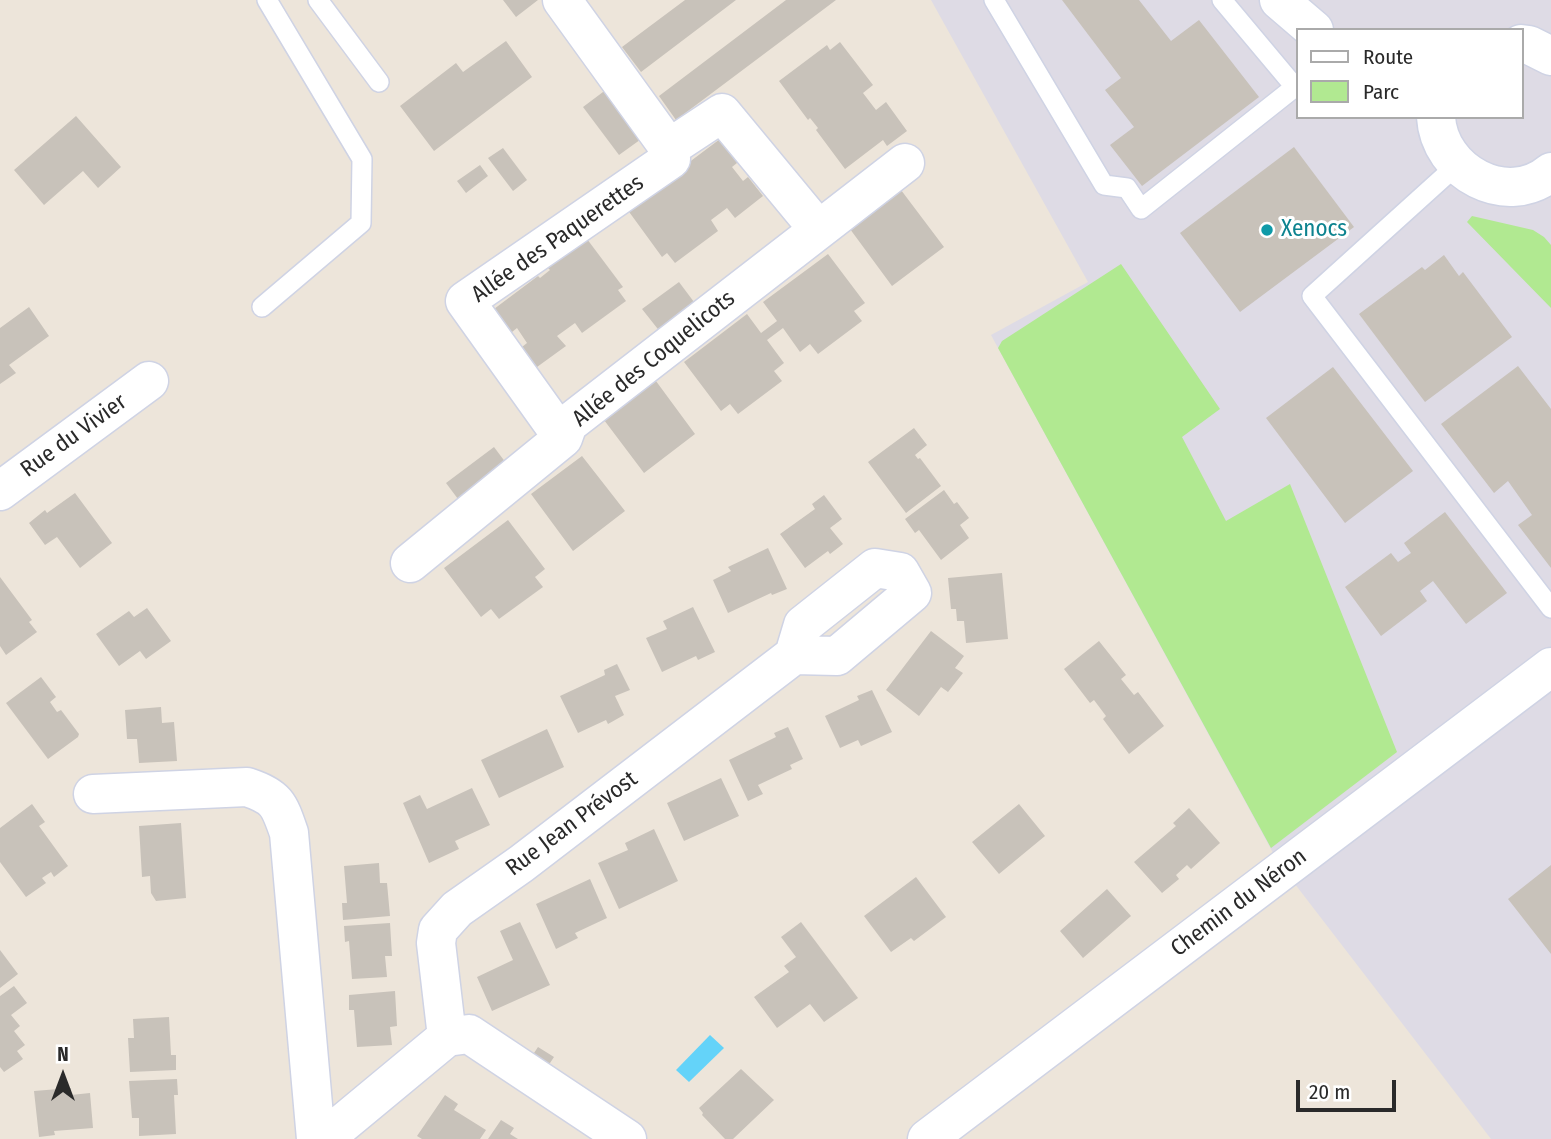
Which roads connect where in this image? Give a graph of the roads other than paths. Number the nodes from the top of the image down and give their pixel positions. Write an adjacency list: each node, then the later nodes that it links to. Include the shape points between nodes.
1 (267, 0): 17 (lane, via 362,159 361,223)
2 (318, 0): 10 (lane)
3 (562, 0): 12 (street)
4 (994, 0): 5 (lane, via 1104,185 1127,188 1142,209 1295,87)
5 (1222, 0)
6 (1279, 0): 7 (street)
7 (1312, 28)
8 (1523, 44): 9 (street)
9 (1551, 56)
10 (379, 82)
11 (1436, 119): 14 (street, via 1444,149)
12 (669, 148): 16 (street, via 722,113); 19 (street, Allée des Paquerettes, via 671,159 465,301)
13 (905, 163): 16 (street, Allée des Coquelicots)
14 (1457, 165): 15 (street, via 1477,179 1500,186); 22 (lane, via 1312,296)
15 (1549, 178)
16 (818, 229): 19 (street, Allée des Coquelicots, via 568,424)
17 (262, 307)
18 (149, 381): 20 (street, Rue du Vivier)
19 (563, 438): 21 (street, Allée des Coquelicots)
20 (0, 491)
21 (410, 563)
22 (1551, 608)
23 (794, 654): 26 (street, Rue Jean Prévost, via 457,909 438,930 436,943)
24 (1551, 667): 30 (street, Chemin du Néron)
25 (93, 794): 27 (street, via 247,787 266,793 281,809 289,833)
26 (447, 1037): 28 (street); 29 (street, via 469,1034)
27 (316, 1139)
28 (324, 1139)
29 (627, 1139)
30 (927, 1139)

